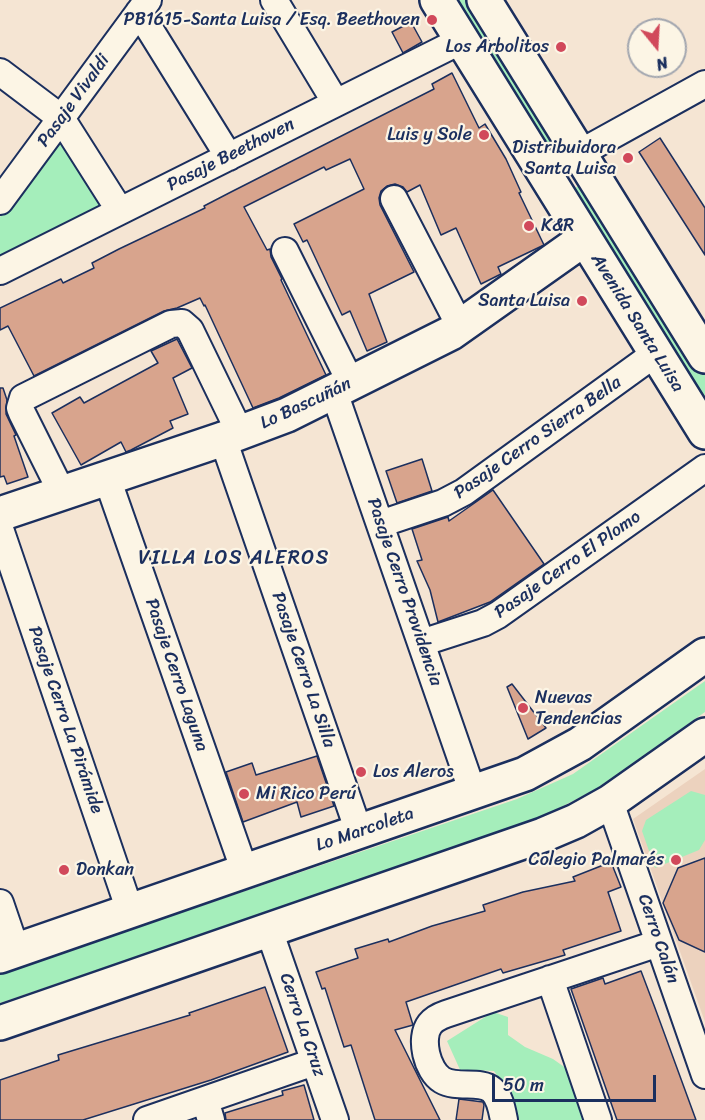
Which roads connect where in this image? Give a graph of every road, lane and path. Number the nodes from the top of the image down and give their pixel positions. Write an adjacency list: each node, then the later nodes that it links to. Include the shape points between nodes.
1 (274, 0): 8 (street)
2 (437, 0): 5 (main road, Avenida Santa Luisa)
3 (484, 0): 10 (main road)
4 (143, 6): 9 (street, Pasaje Vivaldi); 11 (street)
5 (462, 40): 8 (street, Pasaje Beethoven); 12 (main road, Avenida Santa Luisa)
6 (0, 72): 9 (street)
7 (705, 84): 10 (street)
8 (336, 103): 11 (street, Pasaje Beethoven)
9 (61, 118): 14 (street, Pasaje Vivaldi); 15 (street)
10 (579, 154): 12 (street); 21 (main road)
11 (229, 157): 15 (street, Pasaje Beethoven)
12 (544, 173): 16 (main road, Avenida Santa Luisa)
13 (394, 199): 19 (street)
14 (0, 201)
15 (120, 211): 18 (street, Pasaje Beethoven)
16 (584, 239): 19 (main road, Lo Bascuñán); 20 (main road, Avenida Santa Luisa)
17 (285, 251): 22 (street, Pasaje Cerro Providencia)
18 (0, 271)
19 (460, 326): 22 (main road, Lo Bascuñán)
20 (656, 353): 23 (main road, Avenida Santa Luisa); 29 (street, Pasaje Cerro Sierra Bella, via 464,492)
21 (705, 356)
22 (343, 387): 24 (main road, Lo Bascuñán); 29 (street, Pasaje Cerro Providencia)
23 (705, 432)
24 (232, 436): 26 (main road, Lo Bascuñán); 27 (street, Pasaje Cerro La Silla, via 190,330 182,323 171,324 23,398 22,413); 36 (street, Pasaje Cerro La Silla)
25 (705, 468): 31 (street, Pasaje Cerro El Plomo, via 498,615)
26 (107, 478): 27 (main road, Lo Bascuñán); 37 (street, Pasaje Cerro Laguna)
27 (62, 493): 28 (main road, Lo Bascuñán)
28 (0, 514)
29 (380, 524): 31 (street, Pasaje Cerro Providencia)
30 (0, 529): 39 (street, Pasaje Cerro La Pirámide)
31 (421, 643): 34 (street, Pasaje Cerro Providencia)
32 (705, 655): 34 (main road, Lo Marcoleta, via 563,755)
33 (705, 735): 35 (main road)
34 (473, 793): 36 (main road, Lo Marcoleta)
35 (610, 802): 40 (main road, via 543,835); 41 (street, Cerro Calán)
36 (359, 832): 37 (main road, Lo Marcoleta)
37 (245, 872): 39 (main road, Lo Marcoleta)
38 (0, 903): 42 (street)
39 (130, 911): 42 (main road, Lo Marcoleta)
40 (269, 930): 44 (main road); 45 (street, Cerro La Cruz)
41 (659, 943): 43 (street); 46 (street, Cerro Calán)
42 (8, 953)
43 (550, 979): 50 (street, via 446,1014 430,1024 427,1031 428,1057 437,1076 450,1083 491,1089); 51 (street)
44 (0, 1023)
45 (315, 1062): 47 (street); 49 (street, Cerro La Cruz)
46 (705, 1075)
47 (208, 1110): 48 (street)
48 (147, 1120)
49 (335, 1120)
50 (504, 1120)
51 (598, 1120)

